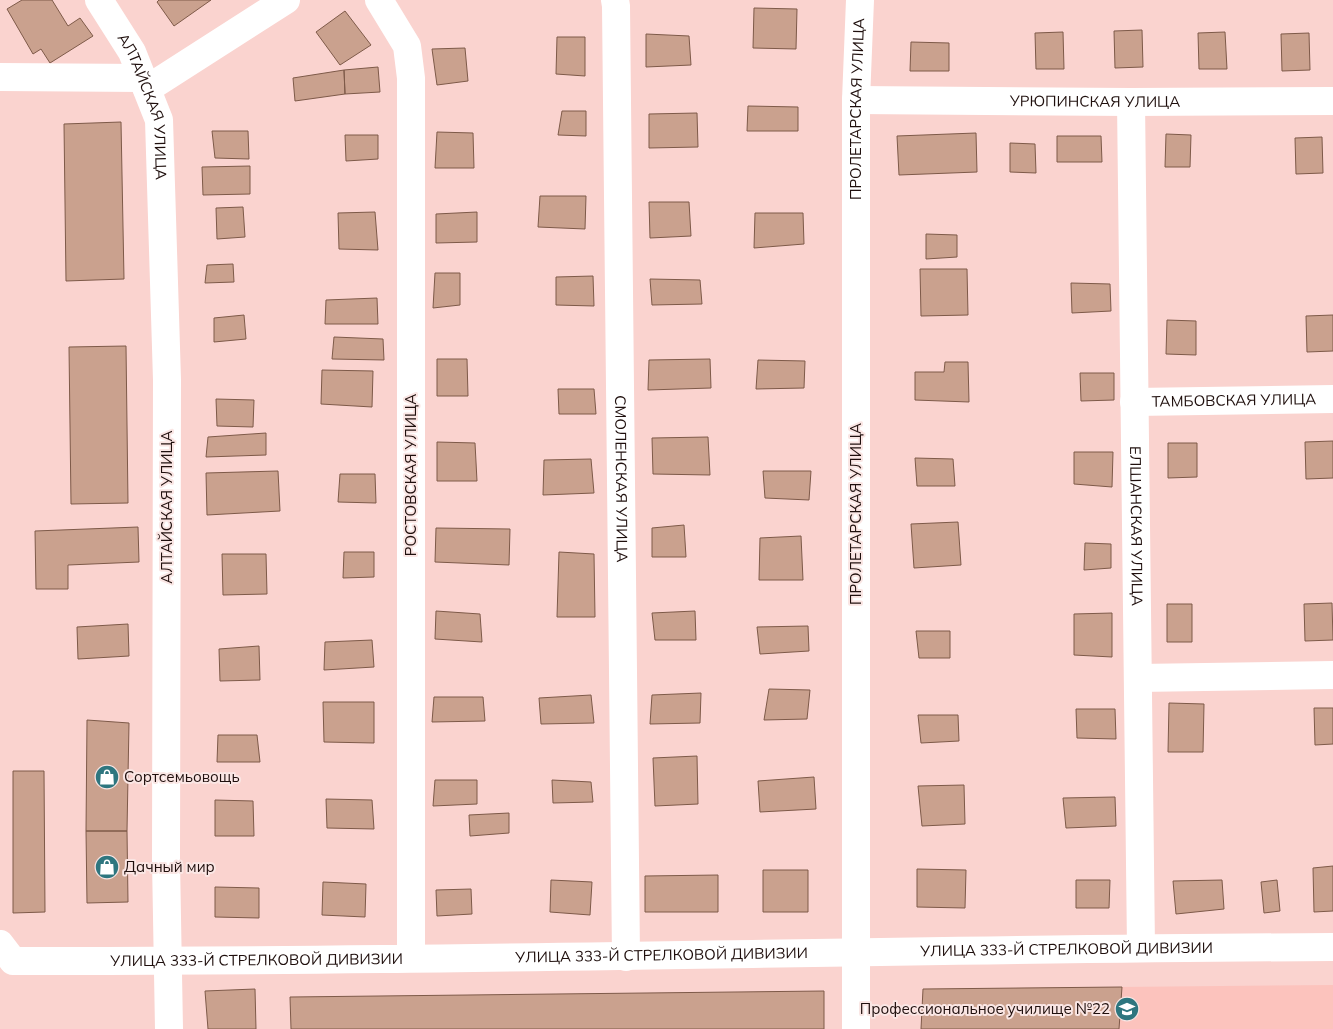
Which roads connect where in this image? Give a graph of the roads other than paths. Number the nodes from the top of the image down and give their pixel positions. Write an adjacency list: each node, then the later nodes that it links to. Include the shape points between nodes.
1 (99, 0): 7 (street, АЛТАЙСКАЯ УЛИЦА, via 132,52)
2 (286, 0): 7 (street)
3 (379, 0): 20 (street, РОСТОВСКАЯ УЛИЦА, via 407,46 411,78)
4 (615, 0): 19 (street, СМОЛЕНСКАЯ УЛИЦА)
5 (860, 0): 8 (street, ПРОЛЕТАРСКАЯ УЛИЦА)
6 (0, 78): 7 (street)
7 (145, 84): 21 (street, АЛТАЙСКАЯ УЛИЦА, via 159,120 168,380)
8 (856, 100): 10 (street, УРЮПИНСКАЯ УЛИЦА); 18 (street, ПРОЛЕТАРСКАЯ УЛИЦА)
9 (1333, 101): 10 (street, УРЮПИНСКАЯ УЛИЦА)
10 (1131, 102): 12 (street, ЕЛШАНСКАЯ УЛИЦА)
11 (1333, 399): 12 (street, ТАМБОВСКАЯ УЛИЦА)
12 (1134, 402): 14 (street, ЕЛШАНСКАЯ УЛИЦА)
13 (1333, 675): 14 (street)
14 (1138, 678): 17 (street, ЕЛШАНСКАЯ УЛИЦА)
15 (0, 944): 21 (street, УЛИЦА 333-Й СТРЕЛКОВОЙ ДИВИЗИИ, via 13,962)
16 (1333, 947): 17 (street, УЛИЦА 333-Й СТРЕЛКОВОЙ ДИВИЗИИ)
17 (1141, 948): 18 (street, УЛИЦА 333-Й СТРЕЛКОВОЙ ДИВИЗИИ)
18 (856, 952): 19 (street, УЛИЦА 333-Й СТРЕЛКОВОЙ ДИВИЗИИ); 23 (street, ПРОЛЕТАРСКАЯ УЛИЦА)
19 (626, 957): 20 (street, УЛИЦА 333-Й СТРЕЛКОВОЙ ДИВИЗИИ)
20 (410, 958): 21 (street, УЛИЦА 333-Й СТРЕЛКОВОЙ ДИВИЗИИ)
21 (168, 962): 22 (street, АЛТАЙСКАЯ УЛИЦА)
22 (169, 1029)
23 (856, 1029)

